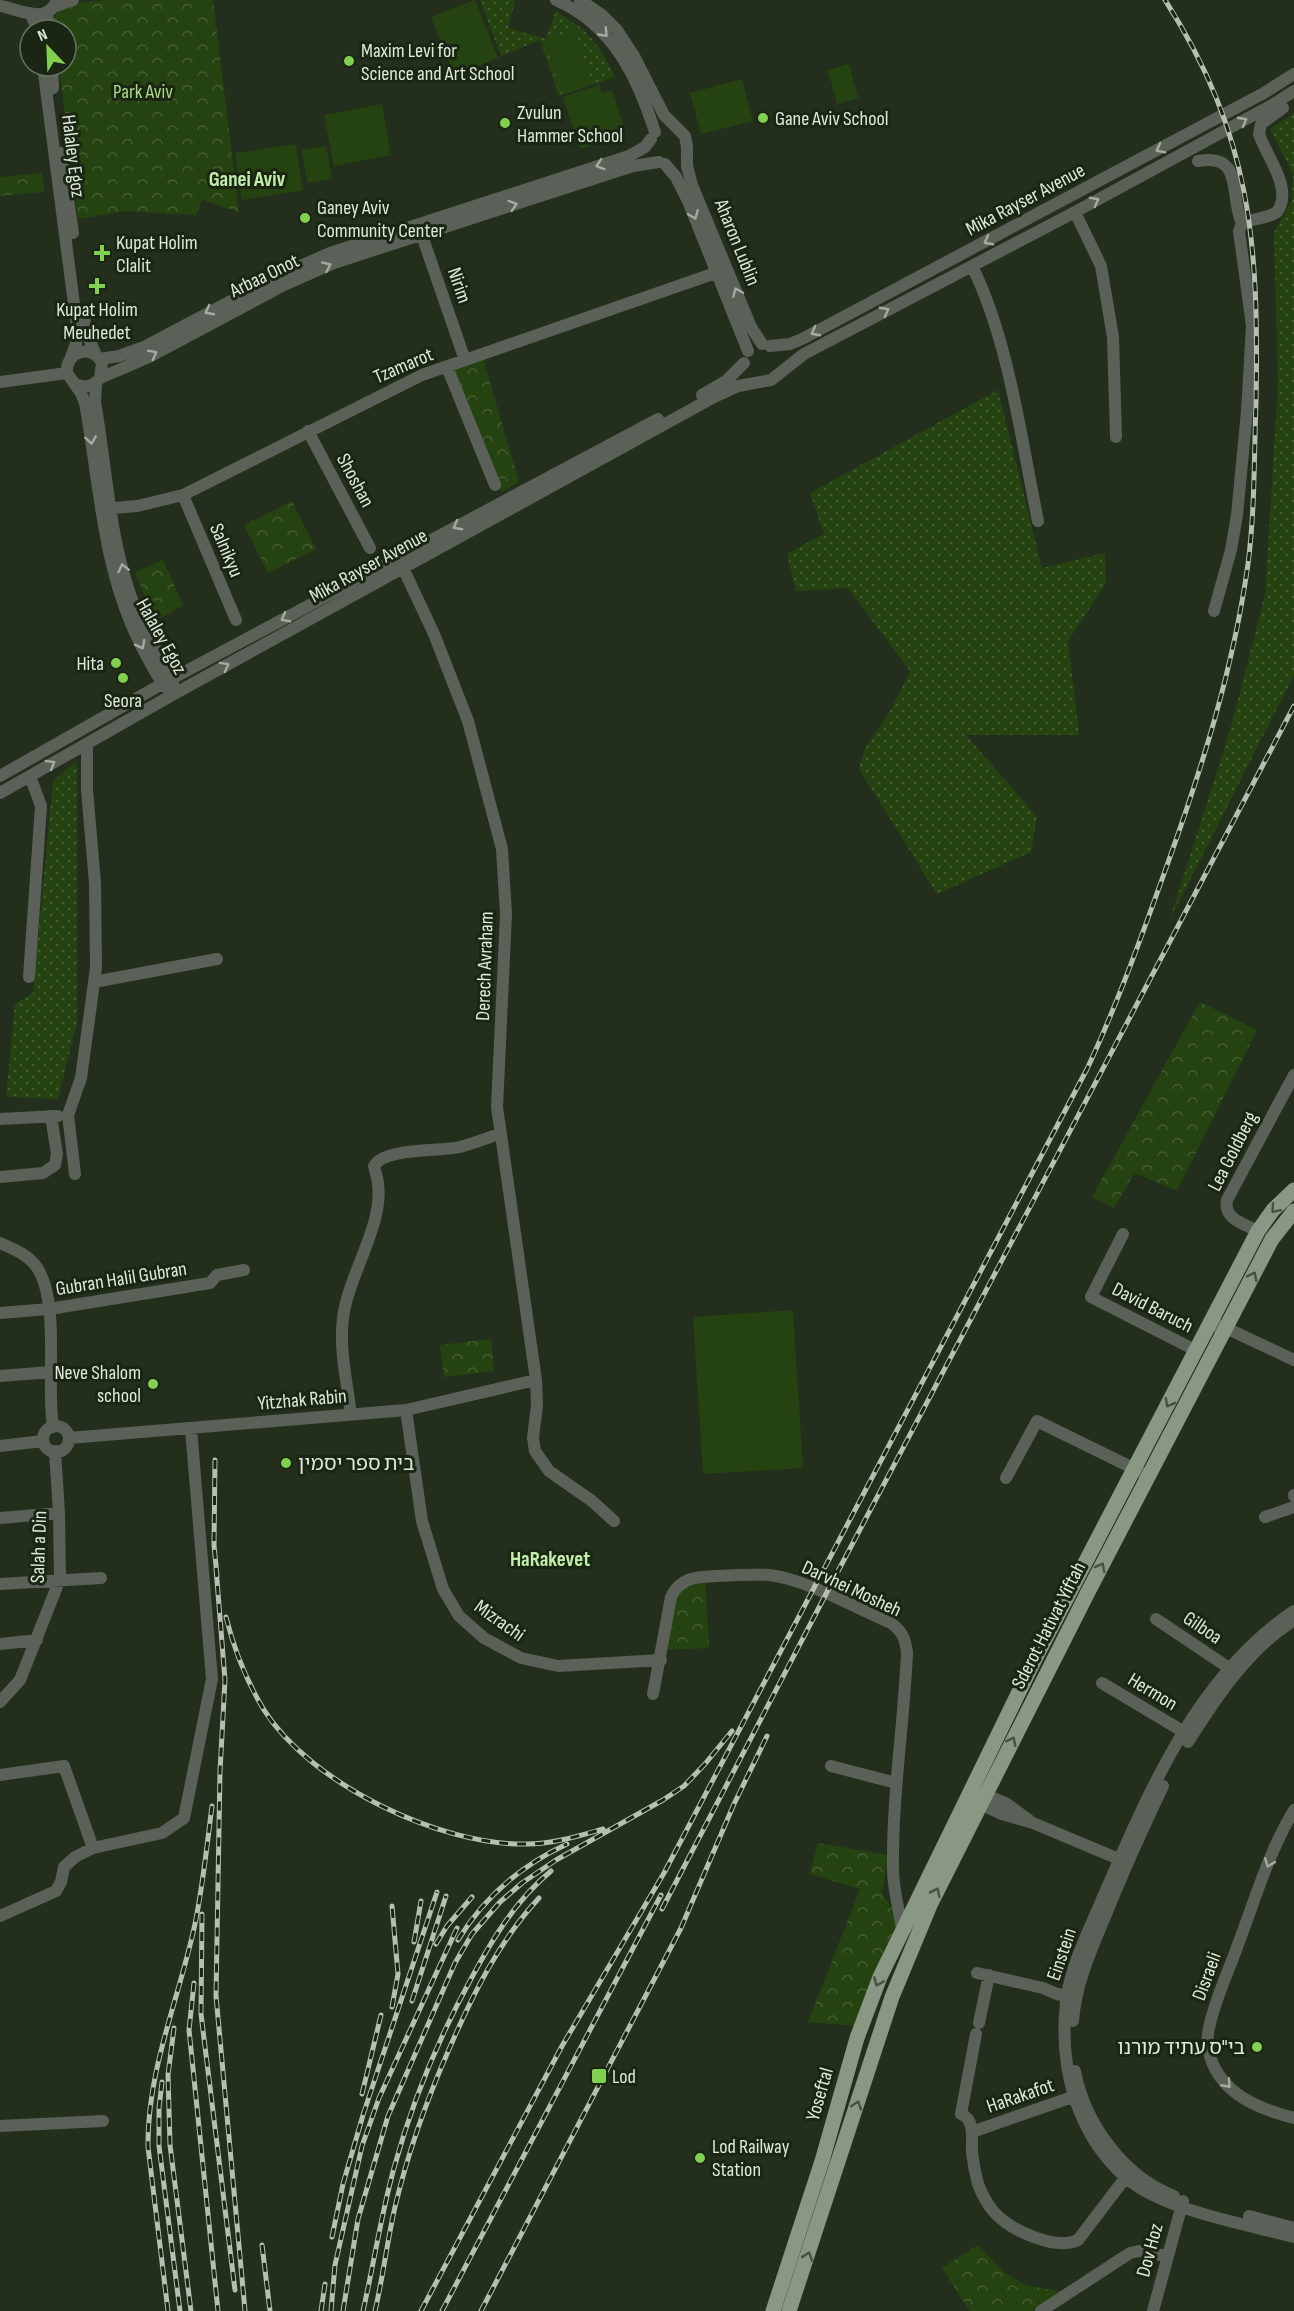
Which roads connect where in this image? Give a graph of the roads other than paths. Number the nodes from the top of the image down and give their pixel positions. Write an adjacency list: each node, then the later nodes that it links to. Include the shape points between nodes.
1 (20, 0): 7 (street)
2 (73, 0): 6 (street)
3 (556, 0): 15 (street, one-way to 15, via 581,13 608,37 642,95)
4 (580, 0): 14 (street, via 602,15 625,41 664,115)
5 (0, 6): 7 (street)
6 (52, 7): 7 (street, via 36,15)
7 (29, 12): 8 (street)
8 (32, 18)
9 (1294, 74): 24 (street, Mika Rayser Avenue, one-way to 24, via 802,339)
10 (45, 78): 25 (street, Halaley Egoz, via 77,327)
11 (54, 78): 26 (street, Halaley Egoz, via 85,326)
12 (1294, 91): 19 (street, Mika Rayser Avenue, one-way to 12)
13 (1294, 100): 20 (street, via 1266,119 1259,129 1287,182 1287,199 1277,212)
14 (677, 129): 15 (street, via 665,127); 16 (street, via 687,141)
15 (653, 136): 18 (street, via 650,149); 21 (street, Arbaa Onot, one-way to 21, via 645,147 629,156)
16 (686, 152): 18 (street, via 680,160); 23 (street, Aharon Lublin, via 692,185)
17 (1198, 161): 20 (street, via 1223,164 1232,174)
18 (662, 163): 21 (street, Arbaa Onot, one-way to 18, via 633,166); 23 (street, Aharon Lublin, one-way to 23, via 676,177)
19 (1075, 212): 22 (street, Mika Rayser Avenue); 37 (street, via 1101,266 1113,337)
20 (1242, 223): 44 (street, via 1239,231 1252,326 1247,411 1237,515)
21 (419, 229): 26 (street, Arbaa Onot, one-way to 26, via 330,253 271,279 144,347 119,356); 28 (street, Nirim); 32 (street, Arbaa Onot, one-way to 21, via 284,285)
22 (972, 266): 30 (street, Mika Rayser Avenue, one-way to 22, via 804,354); 41 (street, via 1001,343)
23 (722, 270): 24 (street, Aharon Lublin, one-way to 23, via 751,327); 27 (street, Aharon Lublin); 28 (street, Tzamarot)
24 (766, 345): 27 (street); 30 (street, via 779,353)
25 (71, 357): 26 (street, via 80,351); 31 (street)
26 (98, 357): 32 (street, via 102,368)
27 (746, 357): 34 (street, via 746,373); 46 (street, Mika Rayser Avenue, one-way to 46, via 726,381 709,391)
28 (465, 360): 29 (street, Tzamarot)
29 (447, 367): 36 (street, Tzamarot, via 422,375); 38 (street)
30 (780, 371): 34 (street, via 771,380)
31 (67, 373): 33 (street); 35 (street)
32 (98, 380): 35 (street, via 86,387); 40 (street, Halaley Egoz, via 95,402)
33 (0, 382)
34 (759, 382): 43 (street, Mika Rayser Avenue, via 714,397)
35 (75, 384): 40 (street, Halaley Egoz, one-way to 40, via 84,403)
36 (308, 431): 39 (street, Tzamarot); 42 (street, Shoshan)
37 (1116, 437)
38 (495, 485)
39 (183, 495): 40 (street, Tzamarot); 45 (street, Salnikyu)
40 (106, 509): 46 (street, Halaley Egoz, via 134,605)
41 (1038, 521)
42 (370, 548)
43 (403, 568): 47 (street, Mika Rayser Avenue, one-way to 43); 59 (street, Derech Avraham, via 468,721 502,849 506,914 497,1107)
44 (1214, 611)
45 (236, 620)
46 (167, 681): 47 (street, Halaley Egoz); 49 (street, Mika Rayser Avenue)
47 (174, 694): 48 (street, Mika Rayser Avenue)
48 (87, 744): 50 (street, Mika Rayser Avenue, one-way to 48); 54 (street, via 95,883)
49 (0, 776)
50 (30, 776): 51 (street, Mika Rayser Avenue); 53 (street, via 41,806)
51 (0, 793)
52 (217, 959): 54 (street)
53 (28, 977)
54 (94, 982): 56 (street, via 81,1078)
55 (1294, 1075): 64 (street, Lea Goldberg, via 1227,1200 1229,1215)
56 (68, 1115): 57 (street); 60 (street)
57 (51, 1116): 58 (street); 61 (street, via 55,1165 43,1173)
58 (0, 1119)
59 (501, 1133): 76 (street, Derech Avraham); 78 (street, via 458,1148 404,1152 377,1161 374,1166 378,1204 343,1317)
60 (75, 1174)
61 (0, 1177)
62 (1294, 1190): 64 (main road, Sderot Hativat Yiftah, one-way to 64)
63 (1294, 1211): 71 (main road, Sderot Hativat Yiftah, one-way to 63, via 1272,1239)
64 (1258, 1231): 70 (main road, Sderot Hativat Yiftah)
65 (1123, 1234): 72 (street, David Baruch, via 1091,1297)
66 (0, 1243): 68 (street, via 23,1254 37,1268)
67 (244, 1270): 68 (street, Gubran Halil Gubran, via 217,1275 210,1283)
68 (49, 1309): 69 (street, Gubran Halil Gubran); 74 (street)
69 (0, 1313)
70 (1209, 1327): 71 (street); 72 (main road, Sderot Hativat Yiftah)
71 (1226, 1328): 73 (street); 86 (main road, Sderot Hativat Yiftah)
72 (1197, 1351): 85 (main road, Sderot Hativat Yiftah, one-way to 85)
73 (1294, 1360)
74 (51, 1372): 75 (street); 79 (street)
75 (0, 1376)
76 (536, 1380): 77 (street, Yitzhak Rabin); 92 (street, Derech Avraham, via 535,1451 549,1472)
77 (406, 1410): 78 (street, Yitzhak Rabin); 101 (street, Mizrachi, via 422,1521 443,1589 459,1616 484,1638 521,1659 558,1666)
78 (351, 1414): 80 (street, Yitzhak Rabin)
79 (53, 1427): 81 (street, via 64,1429); 82 (street, via 45,1432)
80 (191, 1428): 81 (street, Yitzhak Rabin); 112 (street, via 212,1679 184,1818 162,1833)
81 (69, 1438): 84 (street, via 66,1446)
82 (43, 1441): 83 (street); 84 (street)
83 (0, 1446)
84 (55, 1451): 89 (street, Salah a Din)
85 (1134, 1470): 86 (street); 87 (street, via 1037,1421); 110 (main road, Sderot Hativat Yiftah, via 1036,1657)
86 (1152, 1470): 110 (main road, Sderot Hativat Yiftah, one-way to 86)
87 (1006, 1478)
88 (1294, 1507): 90 (street)
89 (59, 1513): 91 (street); 94 (street, Salah a Din)
90 (1265, 1517)
91 (0, 1518)
92 (614, 1521)
93 (101, 1578): 94 (street)
94 (60, 1579): 95 (street); 99 (street, Salah a Din)
95 (0, 1584)
96 (1294, 1611): 102 (street, Einstein, via 1273,1625)
97 (1156, 1619): 102 (street, Gilboa)
98 (1294, 1620): 113 (street, Einstein, via 1251,1656 1194,1732)
99 (37, 1640): 100 (street); 105 (street, Salah a Din, via 20,1680)
100 (0, 1644)
101 (660, 1660): 104 (street, Darvhei Mosheh); 109 (street, Darvhei Mosheh, via 671,1597 679,1585 691,1578 778,1577 891,1623 903,1634 907,1652)
102 (1229, 1668): 106 (street, Einstein)
103 (1102, 1683): 106 (street, Hermon)
104 (652, 1694)
105 (0, 1701)
106 (1185, 1732): 113 (street, Einstein, via 1143,1807)
107 (831, 1766): 109 (street)
108 (0, 1775): 112 (street, via 64,1766)
109 (896, 1783): 114 (street, Darvhei Mosheh)
110 (978, 1796): 113 (street, via 1012,1818); 115 (main road, Sderot Hativat Yiftah); 118 (main road, Sderot Hativat Yiftah, one-way to 110)
111 (1294, 1810): 121 (street, Disraeli, one-way to 121, via 1273,1851 1209,2027 1208,2041 1213,2065 1239,2097)
112 (93, 1848): 116 (street, via 64,1867 56,1891)
113 (1123, 1861): 119 (street, Einstein, via 1088,1957)
114 (894, 1891): 115 (street, via 901,1900 910,1900); 117 (street, Darvhei Mosheh)
115 (919, 1893): 117 (main road, Yoseftal)
116 (0, 1916)
117 (902, 1929): 130 (main road, Yoseftal, one-way to 130, via 857,2038)
118 (912, 1945): 131 (main road, Yoseftal, one-way to 118)
119 (1070, 1992): 120 (street, Einstein); 124 (street, HaRakafot, via 983,1974 978,2028 961,2114 969,2120)
120 (1077, 2095): 124 (street, HaRakafot); 125 (street, Einstein, via 1096,2144)
121 (1294, 2118)
122 (103, 2121): 123 (street)
123 (0, 2126)
124 (972, 2132): 125 (street, HaRakafot, via 974,2166 984,2199 995,2214 1014,2228 1048,2242 1078,2240)
125 (1128, 2174): 126 (street, Einstein)
126 (1182, 2203): 127 (street, Einstein); 128 (street, Einstein); 129 (street, Dov Hoz)
127 (1294, 2228)
128 (1294, 2237)
129 (1167, 2256): 132 (street, via 1130,2253); 133 (street, Dov Hoz)
130 (773, 2311)
131 (789, 2311)
132 (1041, 2311)
133 (1153, 2311)

